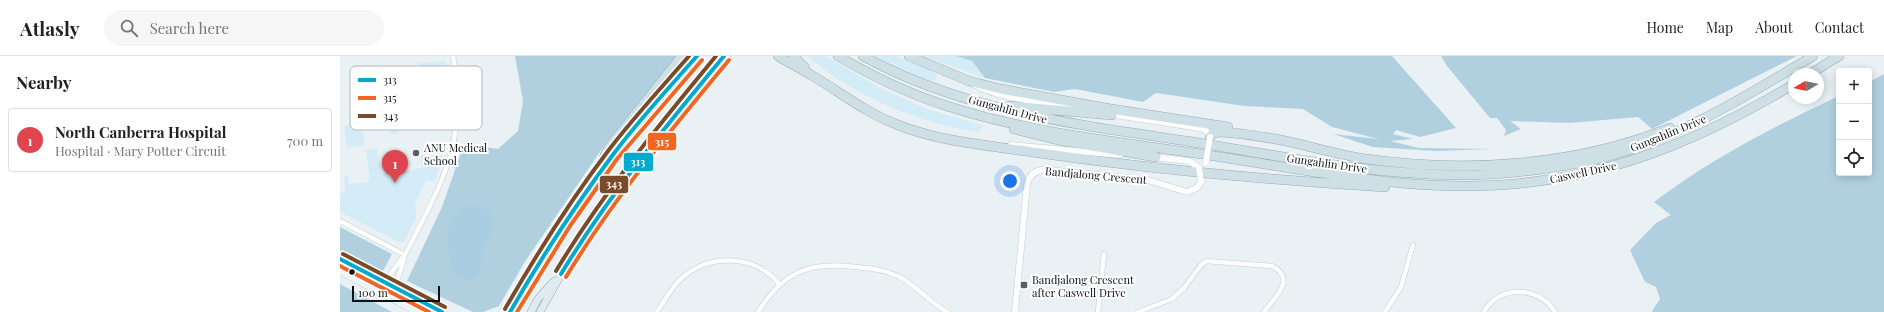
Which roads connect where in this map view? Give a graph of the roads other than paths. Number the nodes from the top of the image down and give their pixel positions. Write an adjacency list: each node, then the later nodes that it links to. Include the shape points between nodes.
1 (454, 56): 12 (street)
2 (682, 56): 27 (highway, via 610,146)
3 (696, 56): 27 (main road)
4 (778, 56): 15 (highway)
5 (793, 56): 15 (highway)
6 (838, 56): 19 (highway, Gungahlin Drive, via 892,84)
7 (863, 56): 18 (highway, Gungahlin Drive, via 921,84)
8 (909, 56): 16 (highway)
9 (1813, 56): 14 (highway)
10 (1839, 56): 13 (highway)
11 (724, 58): 35 (main road, via 641,158 604,208)
12 (455, 66)
13 (1820, 68)
14 (1784, 73): 18 (highway, Gungahlin Drive, via 1708,117 1658,140 1552,168 1496,174 1432,174 1352,167 1056,121); 24 (highway, via 1688,122 1580,154 1476,166 1423,165)
15 (812, 75): 23 (highway, via 849,101 880,117 900,126)
16 (969, 81): 20 (street, via 978,88 1022,99); 24 (highway, via 1048,98 1269,134)
17 (1788, 87): 28 (highway, Caswell Drive, via 1732,119 1655,153 1574,175)
18 (981, 103): 20 (highway)
19 (944, 105): 25 (highway, via 965,116 1038,136); 28 (highway, Gungahlin Drive, via 1045,129 1377,181 1433,186)
20 (1131, 117): 22 (street, via 1202,128)
21 (455, 130): 32 (street, via 453,149 441,184)
22 (1210, 137): 24 (highway, via 1218,132 1260,136); 26 (street, Bandjalong Crescent, bridge)
23 (958, 141): 25 (street); 28 (highway, via 1117,164 1334,184 1450,191)
24 (1340, 154)
25 (1156, 157): 26 (street, via 1189,161)
26 (1203, 166): 48 (street, Bandjalong Crescent, via 1202,181 1195,189 1187,192 1148,180 1048,170 1034,173 1027,184)
27 (601, 171): 42 (main road, via 568,217)
28 (1498, 185)
29 (340, 222): 32 (street)
30 (1412, 245): 52 (street, via 1401,287)
31 (1104, 254): 49 (street)
32 (405, 255): 36 (street); 38 (street)
33 (340, 259): 36 (main road)
34 (340, 271): 39 (main road)
35 (561, 274): 43 (main road, via 538,299); 44 (main road)
36 (386, 282): 38 (main road); 39 (street)
37 (779, 284): 45 (street, via 767,272 751,264 734,260 715,262 682,277); 46 (street); 47 (street, via 800,271 820,265 875,269 900,277)
38 (396, 288): 39 (street); 41 (main road)
39 (386, 294): 40 (main road)
40 (418, 312)
41 (442, 312)
42 (510, 312)
43 (531, 312)
44 (540, 312)
45 (657, 312)
46 (758, 312)
47 (947, 312)
48 (1015, 312)
49 (1098, 312)
50 (1138, 312): 51 (street, via 1172,299 1201,265 1212,260 1272,266 1279,270 1284,278 1283,285)
51 (1264, 312)
52 (1385, 312)
53 (1484, 312): 54 (street, via 1498,297 1516,291 1538,296)
54 (1555, 312)

